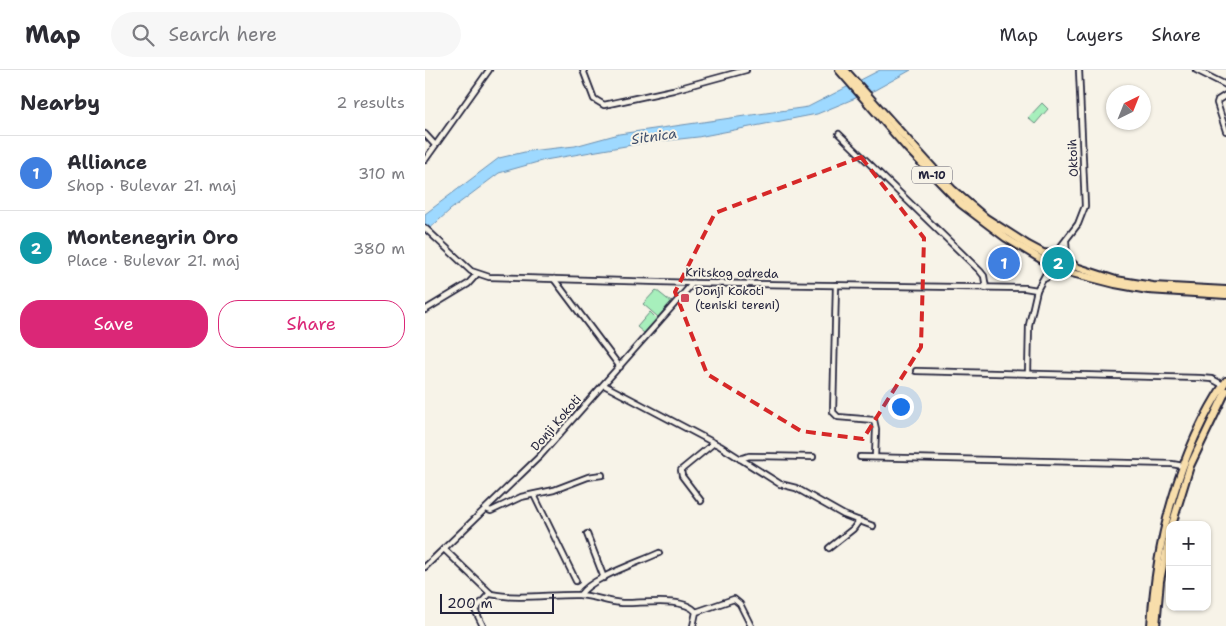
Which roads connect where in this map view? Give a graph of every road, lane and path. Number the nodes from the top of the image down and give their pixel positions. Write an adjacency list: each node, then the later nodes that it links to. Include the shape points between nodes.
1 (489, 70): 15 (street)
2 (583, 70): 3 (street, via 595,100 604,105)
3 (746, 70)
4 (839, 70): 8 (main road, M-10)
5 (845, 70): 8 (main road, M-10)
6 (1079, 70): 18 (street, Oktoih, via 1085,203 1082,217)
7 (1196, 70): 9 (street)
8 (850, 79): 11 (main road, M-10)
9 (1226, 85)
10 (1226, 95): 12 (street, via 1217,103)
11 (869, 101): 19 (main road, M-10, via 971,206 1008,234 1043,253); 21 (main road, M-10, via 961,204)
12 (1226, 131)
13 (426, 133): 15 (street)
14 (839, 134): 28 (street, via 980,271)
15 (435, 145): 16 (street)
16 (425, 160)
17 (427, 230): 23 (street)
18 (1067, 240): 19 (street, Oktoih); 20 (street)
19 (1054, 255): 20 (main road, M-10, via 1063,255); 21 (main road)
20 (1067, 260): 22 (main road, via 1067,266); 30 (main road, M-10, via 1087,271 1124,281)
21 (1049, 265): 22 (main road, M-10); 25 (street)
22 (1061, 272): 25 (street); 31 (main road, M-10, via 1142,289)
23 (477, 274): 24 (street, Kritskog odreda); 32 (street, via 468,284)
24 (554, 278): 26 (street, Kritskog odreda); 33 (street)
25 (1044, 279): 29 (street)
26 (693, 283): 27 (street, Kritskog odreda); 33 (street, Donji Kokoti)
27 (836, 285): 28 (street, Kritskog odreda); 43 (street, via 833,412 838,417 874,420)
28 (986, 288): 29 (street, Kritskog odreda)
29 (1037, 290): 35 (street, via 1029,325)
30 (1226, 290)
31 (1226, 295)
32 (425, 310)
33 (620, 367): 36 (street, Donji Kokoti)
34 (917, 371): 35 (street)
35 (1028, 374): 37 (street, via 1200,378)
36 (604, 385): 40 (street); 49 (street, Donji Kokoti, via 540,456)
37 (1225, 386): 38 (main road); 45 (main road)
38 (1219, 402): 39 (street); 51 (main road, via 1190,466)
39 (1226, 406)
40 (714, 443): 44 (street); 48 (street, via 681,470)
41 (813, 457): 44 (street, via 749,456)
42 (860, 457): 43 (street)
43 (875, 458): 45 (street)
44 (741, 459): 50 (street, via 780,484 796,488)
45 (1183, 466): 67 (main road, via 1159,556)
46 (602, 476): 47 (street, via 588,477)
47 (534, 495): 49 (street, via 492,510); 60 (street)
48 (701, 501)
49 (486, 509): 55 (street, Donji Kokoti)
50 (859, 520): 52 (street); 54 (street)
51 (1173, 521)
52 (873, 526)
53 (587, 534): 59 (street)
54 (829, 548)
55 (444, 549): 58 (street, Donji Kokoti); 61 (street)
56 (1166, 552): 68 (main road)
57 (659, 553): 59 (street)
58 (425, 567)
59 (604, 578): 62 (street)
60 (576, 581)
61 (490, 594): 62 (street); 64 (street, via 475,610)
62 (580, 595): 63 (street, via 619,603 683,604)
63 (696, 612): 65 (street); 66 (street, via 734,599)
64 (483, 626)
65 (693, 626)
66 (751, 626)
67 (1151, 626)
68 (1156, 626)

